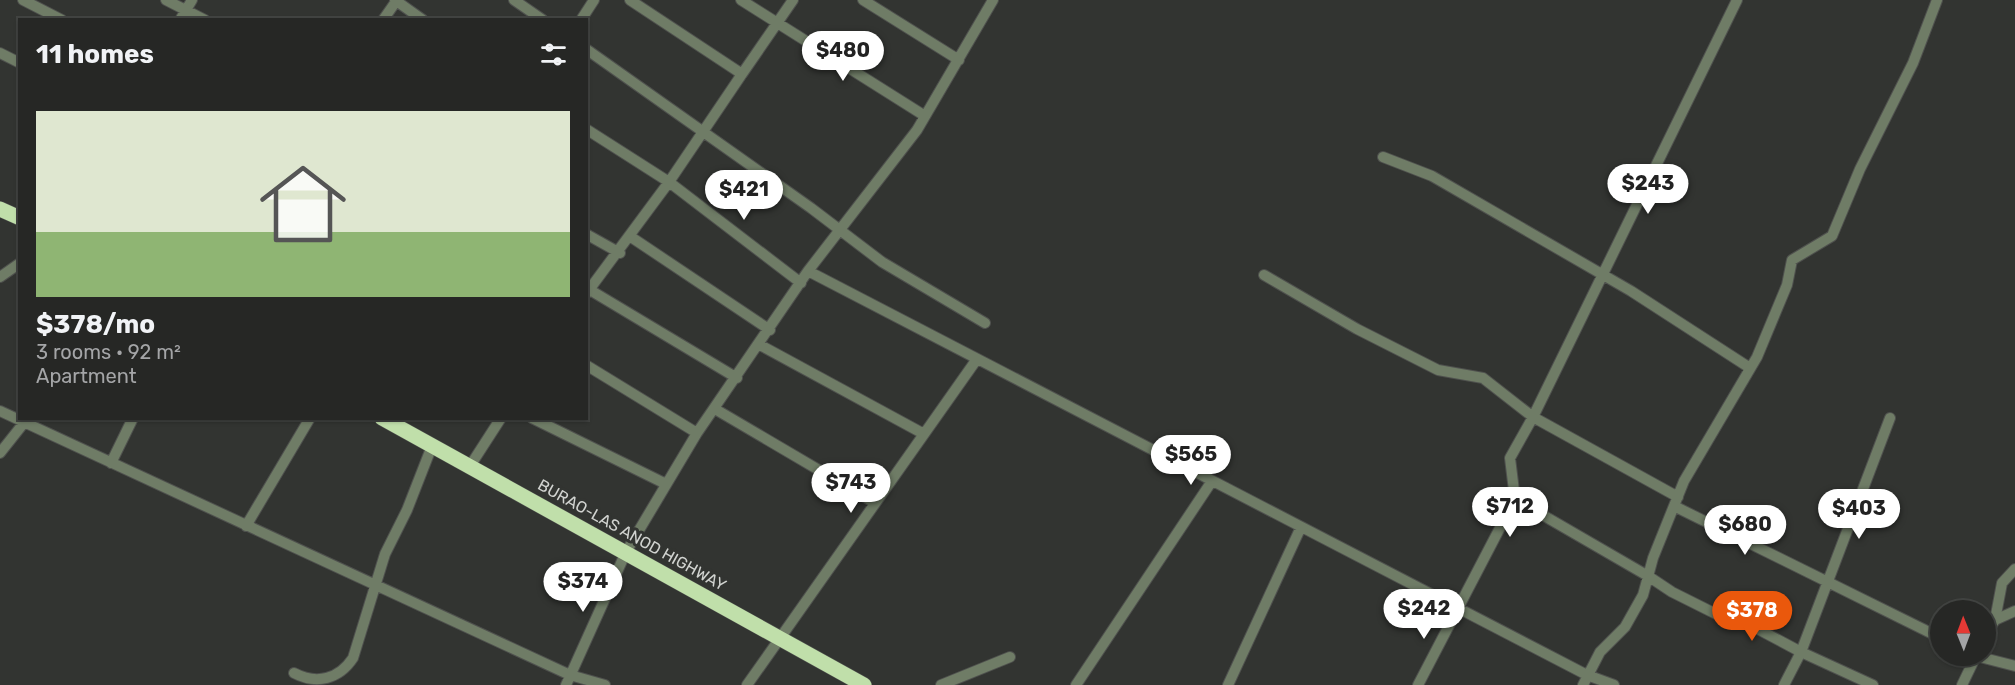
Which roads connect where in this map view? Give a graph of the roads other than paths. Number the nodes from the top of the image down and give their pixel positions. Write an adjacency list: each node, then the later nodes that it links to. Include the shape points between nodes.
1 (23, 0): 14 (street)
2 (166, 0): 13 (street)
3 (396, 0): 17 (street); 18 (street)
4 (514, 0): 19 (street)
5 (594, 0): 20 (street)
6 (630, 0): 26 (street)
7 (741, 0): 21 (street)
8 (793, 0): 21 (street)
9 (864, 0): 24 (street)
10 (993, 0): 24 (street)
11 (1737, 0): 41 (street)
12 (1937, 0): 50 (street, via 1913,63 1860,169 1832,236 1792,261 1787,285)
13 (189, 5): 15 (street); 16 (street)
14 (58, 18)
15 (181, 18)
16 (204, 18)
17 (384, 18)
18 (420, 18)
19 (540, 18)
20 (582, 18)
21 (776, 24): 26 (street); 27 (street)
22 (588, 50): 29 (street)
23 (0, 53): 25 (street)
24 (958, 60): 27 (street)
25 (18, 62)
26 (741, 74): 29 (street)
27 (925, 116): 34 (street)
28 (588, 130): 31 (street)
29 (703, 131): 31 (street); 34 (street)
30 (1383, 157): 41 (street, via 1432,176)
31 (669, 182): 36 (street); 43 (street)
32 (0, 209): 33 (highway)
33 (18, 217)
34 (840, 230): 39 (street); 45 (street, via 882,262)
35 (588, 235): 37 (street)
36 (631, 237): 37 (street); 46 (street)
37 (620, 253): 44 (street)
38 (18, 264): 42 (street)
39 (808, 272): 43 (street); 48 (street)
40 (1264, 275): 55 (street, via 1438,370 1483,378)
41 (1602, 275): 50 (street); 55 (street)
42 (0, 277)
43 (801, 283): 46 (street)
44 (588, 292): 51 (street)
45 (985, 323)
46 (770, 330): 47 (street)
47 (760, 345): 51 (street); 64 (street)
48 (977, 359): 64 (street); 69 (street)
49 (588, 366): 63 (street)
50 (1750, 368): 72 (street, via 1713,427)
51 (737, 378): 52 (street)
52 (715, 409): 63 (street); 73 (street)
53 (0, 411): 54 (street)
54 (18, 417)
55 (1533, 417): 71 (street, via 1510,458); 72 (street)
56 (1890, 418): 79 (street)
57 (25, 420): 66 (street); 67 (street)
58 (132, 420): 67 (street)
59 (309, 420): 74 (street)
60 (386, 420): 65 (highway, BURAO-LAS ANOD HIGHWAY)
61 (500, 420): 68 (street)
62 (536, 420): 70 (street)
63 (697, 433): 70 (street)
64 (924, 434): 73 (street)
65 (432, 446): 68 (highway, BURAO-LAS ANOD HIGHWAY); 80 (street)
66 (0, 453)
67 (111, 463): 74 (street)
68 (470, 466): 76 (highway, BURAO-LAS ANOD HIGHWAY)
69 (1212, 481): 75 (street); 99 (street)
70 (666, 484): 76 (street)
71 (1515, 499): 78 (street); 81 (street)
72 (1676, 501): 78 (street); 79 (street)
73 (875, 503): 86 (street)
74 (246, 525): 80 (street)
75 (1301, 527): 81 (street); 100 (street)
76 (626, 552): 86 (highway, BURAO-LAS ANOD HIGHWAY); 93 (street)
77 (2015, 569): 83 (street, via 2002,583)
78 (1648, 576): 87 (street, via 1716,614 1739,619); 94 (street, via 1643,595 1625,627 1600,652)
79 (1828, 581): 85 (street); 87 (street)
80 (375, 585): 92 (street, via 360,641 343,673 316,682); 93 (street)
81 (1456, 608): 94 (street); 101 (street)
82 (2015, 611): 84 (street)
83 (1996, 615)
84 (1996, 620)
85 (1930, 632)
86 (780, 638): 96 (street); 97 (highway, BURAO-LAS ANOD HIGHWAY)
87 (1801, 652): 103 (street); 104 (street)
88 (1010, 657): 98 (street)
89 (1996, 661): 91 (street)
90 (1971, 666): 105 (street)
91 (2015, 666)
92 (294, 674)
93 (568, 680): 95 (street)
94 (1585, 680): 102 (street)
95 (605, 685)
96 (747, 685)
97 (864, 685)
98 (941, 685)
99 (1076, 685)
100 (1228, 685)
101 (1418, 685)
102 (1614, 685)
103 (1784, 685)
104 (1873, 685)
105 (1962, 685)

